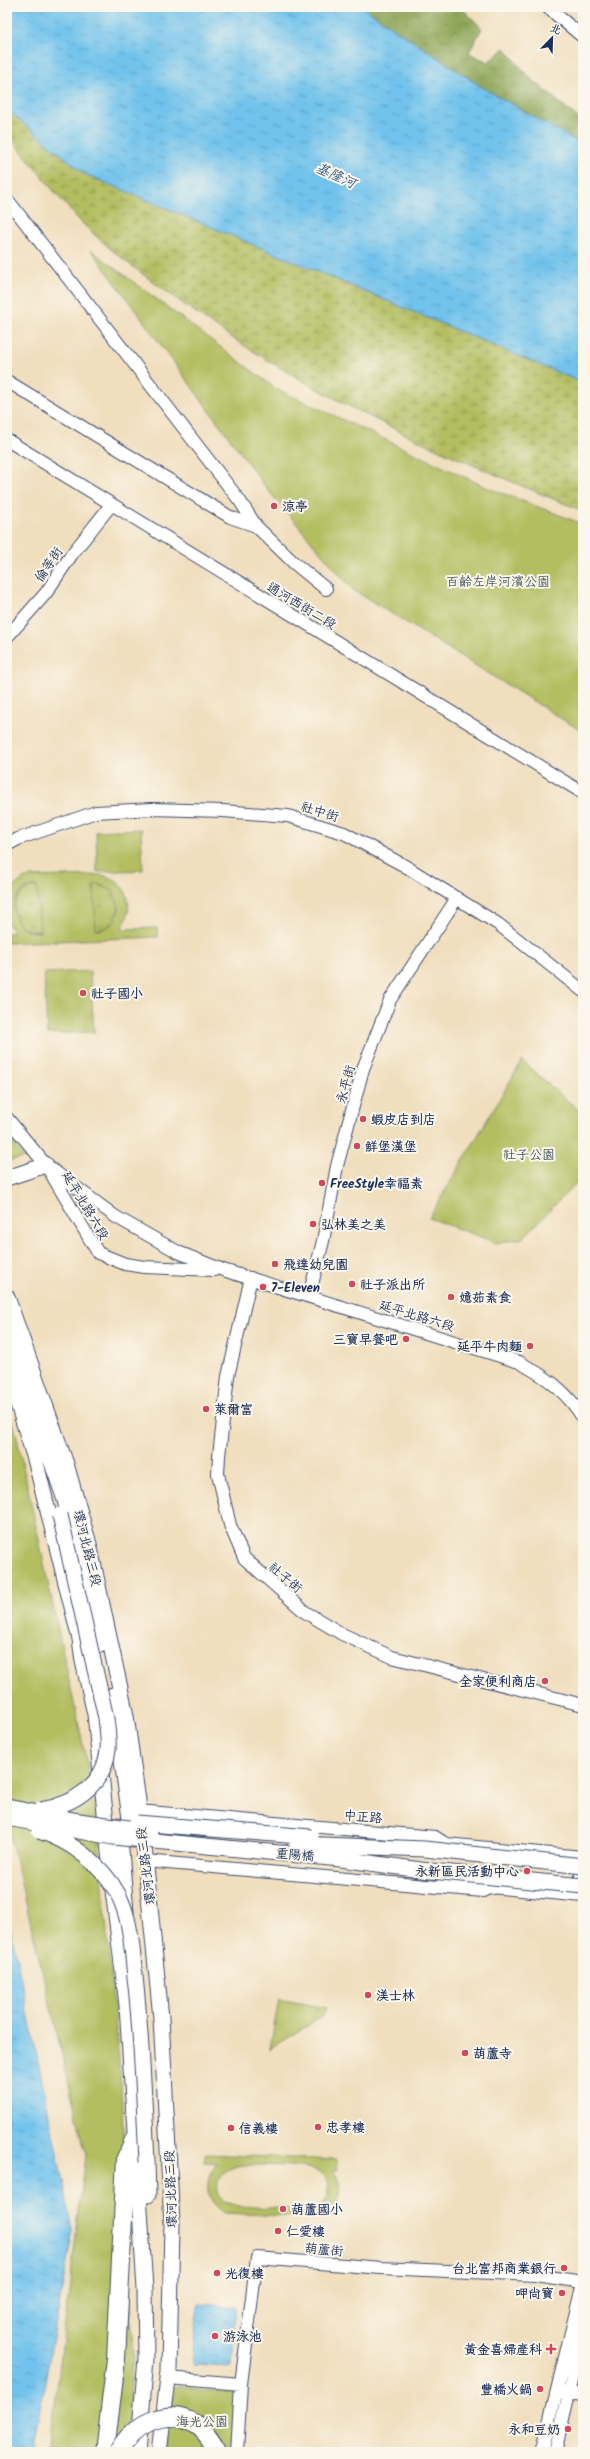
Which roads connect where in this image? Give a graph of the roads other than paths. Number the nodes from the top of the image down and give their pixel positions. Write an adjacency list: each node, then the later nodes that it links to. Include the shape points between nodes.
1 (547, 7): 2 (street)
2 (583, 37)
3 (7, 199): 7 (street, via 240,501)
4 (7, 381): 7 (street, via 230,517)
5 (7, 440): 6 (street, 通河西街二段)
6 (112, 505): 9 (street, 倫等街, via 72,554 46,593); 10 (street, 通河西街二段)
7 (256, 526): 8 (street, via 294,563)
8 (326, 589)
9 (7, 637)
10 (583, 793)
11 (7, 845): 12 (street, 社中街, via 96,812 223,811 288,816 344,833)
12 (457, 898): 13 (street, 社中街, via 498,924); 19 (street, 永平街, via 390,1000 363,1069 336,1166 323,1241)
13 (583, 991)
14 (7, 1118): 15 (street, 延平北路六段)
15 (46, 1165): 16 (main road); 17 (street, 延平北路六段, via 116,1217 178,1252); 17 (street, 延平北路六段, via 98,1253 125,1264 144,1267)
16 (7, 1178)
17 (223, 1270): 18 (street, 延平北路六段)
18 (251, 1278): 19 (street, 延平北路六段); 26 (street, 社子街, via 228,1376 218,1456 218,1474 230,1525 244,1558 305,1612 368,1647 392,1657)
19 (308, 1296): 23 (street, 延平北路六段, via 519,1362 546,1377 564,1392)
20 (7, 1297): 28 (main road, 環河北路三段, via 66,1464 89,1544 126,1716)
21 (7, 1335): 33 (main road, via 65,1500 112,1695)
22 (7, 1369): 24 (main road)
23 (583, 1418)
24 (35, 1458): 25 (main road); 29 (main road, bridge, via 50,1482 60,1514 106,1718 108,1750 100,1774 90,1789 78,1798 56,1808)
25 (80, 1639): 37 (main road, via 89,1659 111,1741); 40 (main road, via 82,1661 95,1714)
26 (583, 1705)
27 (7, 1807): 29 (main road, 重陽橋, bridge)
28 (138, 1811): 33 (main road, 環河北路三段); 34 (street, 中正路, via 435,1836)
29 (32, 1812): 32 (main road, 重陽橋, bridge)
30 (7, 1818): 32 (main road, 重陽橋, bridge)
31 (7, 1821): 46 (main road, bridge, via 42,1831 83,1854 102,1871 118,1894 127,1921 142,2038 151,2268)
32 (114, 1831): 34 (main road, bridge, via 146,1822 413,1847); 38 (main road, 重陽橋, bridge, via 339,1848 425,1849); 41 (main road, bridge, via 138,1847 435,1876); 42 (main road, 重陽橋, bridge)
33 (137, 1836): 36 (main road, 環河北路三段); 37 (main road); 39 (main road)
34 (439, 1845): 35 (street, 中正路)
35 (583, 1857): 42 (street)
36 (145, 1862): 41 (street, via 418,1887 483,1891); 48 (main road, 環河北路三段, via 161,2018 172,2224)
37 (124, 1864): 40 (main road); 43 (main road, via 130,1981)
38 (583, 1866)
39 (583, 1876)
40 (112, 1882): 43 (main road)
41 (491, 1887): 42 (street)
42 (582, 1892)
43 (127, 2005): 44 (main road)
44 (134, 2140): 46 (main road); 52 (highway, via 126,2158 116,2359)
45 (583, 2283): 49 (street, 葫蘆街, via 535,2275 381,2268 262,2258); 50 (street)
46 (145, 2289): 54 (main road, via 146,2359)
47 (583, 2323): 50 (street)
48 (168, 2378): 49 (street); 55 (main road, 環河北路三段)
49 (241, 2384): 57 (street, 葫蘆街)
50 (564, 2392): 51 (street); 58 (street); 59 (street)
51 (583, 2395)
52 (105, 2452)
53 (118, 2452): 56 (highway, bridge, via 126,2437 136,2429 153,2419 174,2417 195,2424 210,2439)
54 (138, 2452)
55 (159, 2452)
56 (218, 2452)
57 (237, 2452)
58 (542, 2452)
59 (555, 2452)

